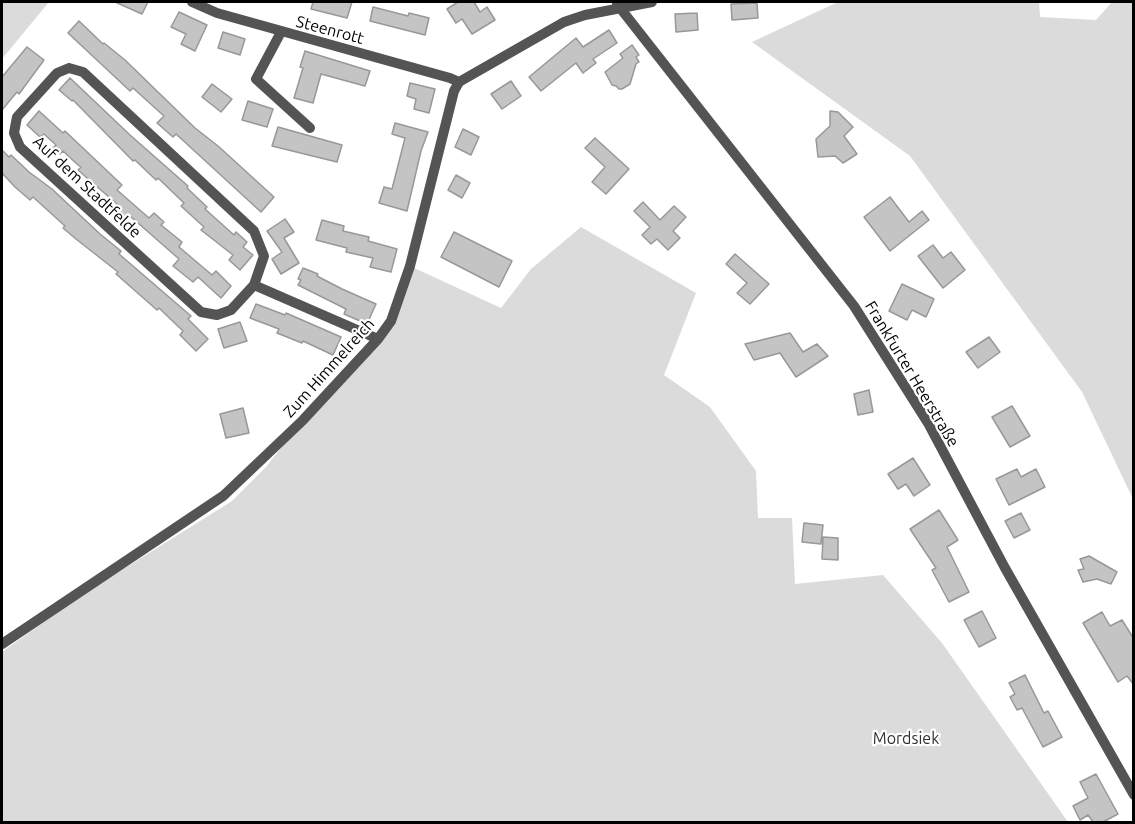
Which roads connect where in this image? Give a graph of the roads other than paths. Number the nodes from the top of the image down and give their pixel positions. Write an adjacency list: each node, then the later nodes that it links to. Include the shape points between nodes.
1 (192, 2): 4 (street)
2 (652, 2): 3 (street)
3 (618, 4): 5 (street, via 564,22); 10 (street, Frankfurter Heerstraße, via 854,306 928,423)
4 (281, 32): 5 (street, Steenrott); 6 (street, Steenrott, via 256,79)
5 (459, 82): 8 (street, Zum Himmelreich, via 410,266 392,321)
6 (310, 128)
7 (254, 285): 7 (street, Auf dem Stadtfelde, via 264,256 254,231 83,72 69,68 57,72 17,117 14,133 20,147 201,312 217,315 231,310); 8 (street)
8 (378, 339): 9 (street, Zum Himmelreich, via 303,420 223,496)
9 (2, 644)
10 (1134, 795)

